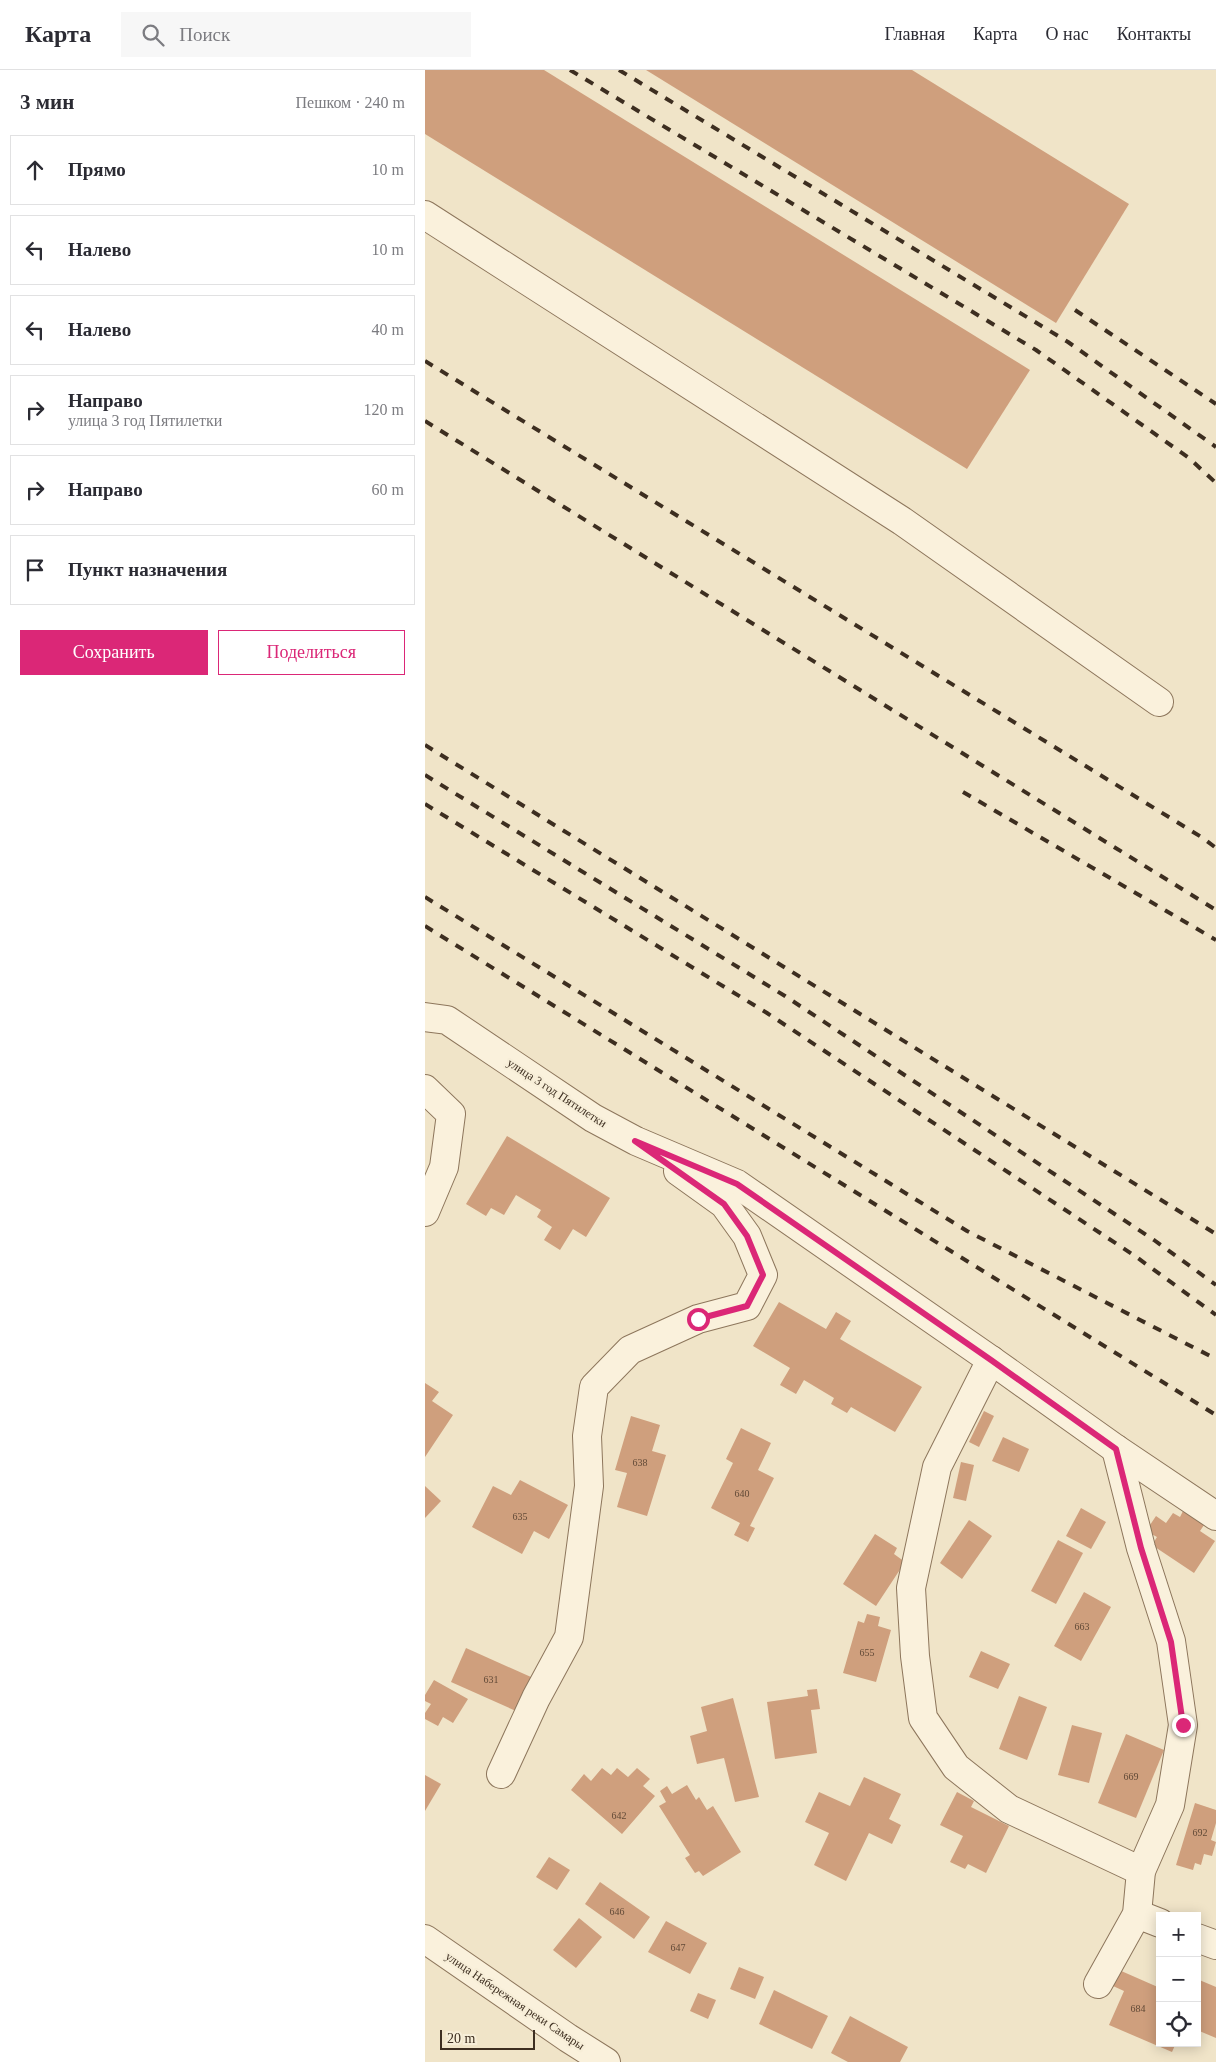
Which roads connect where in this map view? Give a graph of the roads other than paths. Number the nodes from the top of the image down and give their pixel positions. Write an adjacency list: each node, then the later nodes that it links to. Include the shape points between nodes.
1 (425, 215): 2 (street, via 902,521)
2 (1159, 702)
3 (425, 1017): 5 (street, улица 3 год Пятилетки, via 447,1020 593,1118)
4 (425, 1089): 6 (street, via 451,1114 444,1167)
5 (635, 1141): 7 (street, улица 3 год Пятилетки, via 737,1184); 10 (street, via 724,1204 747,1236 763,1275 747,1306 698,1319 630,1350 594,1387 587,1436 589,1486 569,1637)
6 (425, 1212)
7 (991, 1360): 8 (street, улица 3 год Пятилетки); 11 (street, via 937,1467 911,1588 923,1718 956,1767 1009,1809)
8 (1116, 1449): 9 (street, улица 3 год Пятилетки); 11 (street, via 1141,1548 1171,1642 1183,1725 1169,1805)
9 (1216, 1516)
10 (501, 1774)
11 (1141, 1871): 12 (street)
12 (1148, 1918): 16 (street)
13 (425, 1939): 17 (street, улица Набережная реки Самары)
14 (1201, 1939): 15 (street)
15 (1216, 1945)
16 (1097, 1984)
17 (606, 2062)

